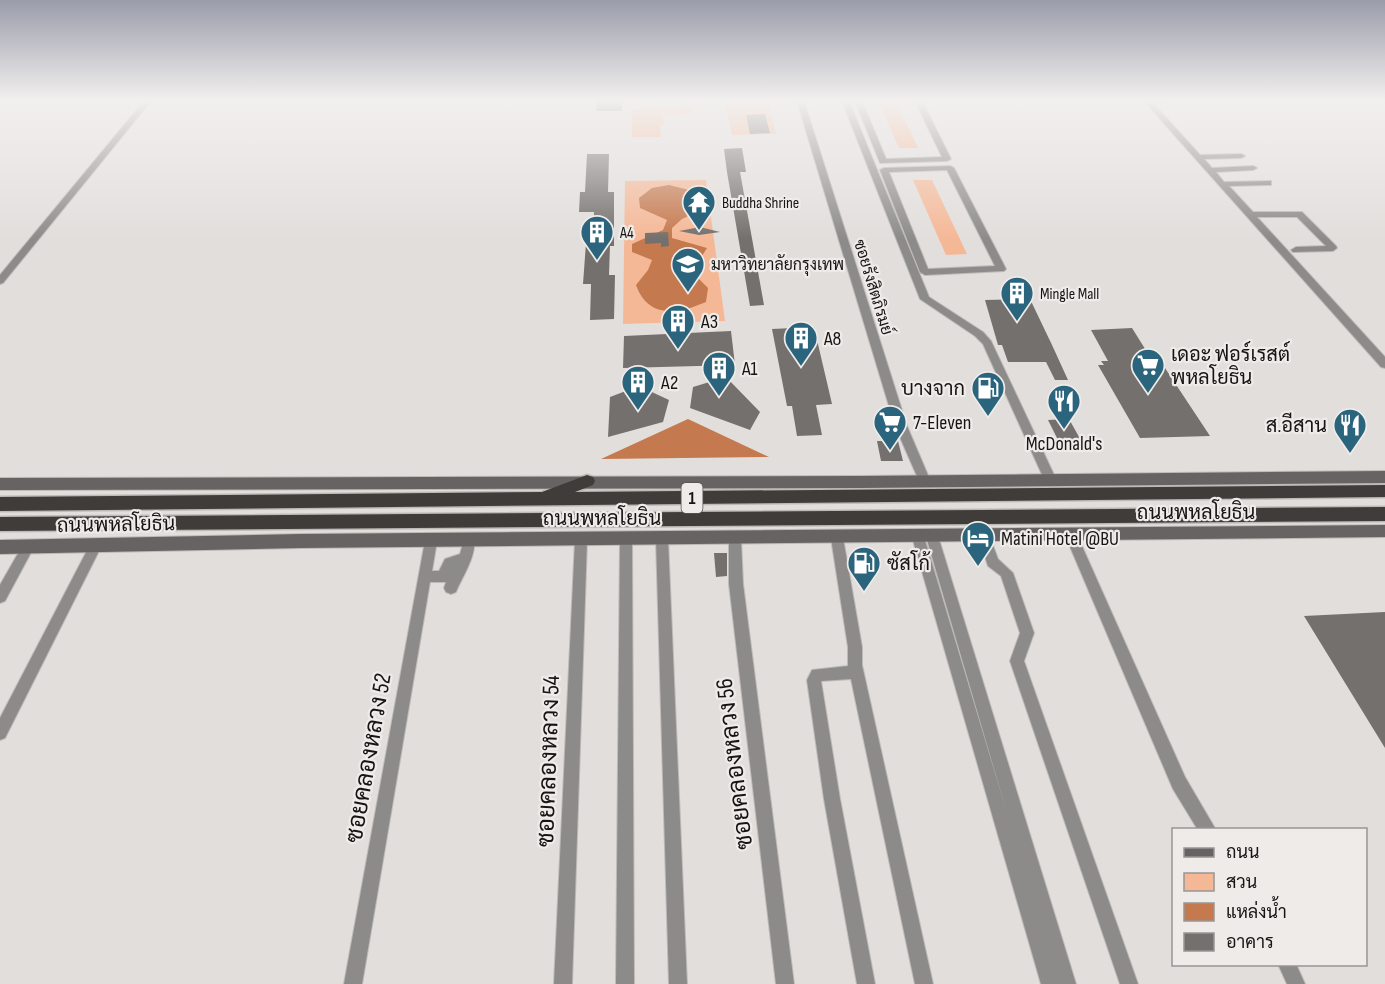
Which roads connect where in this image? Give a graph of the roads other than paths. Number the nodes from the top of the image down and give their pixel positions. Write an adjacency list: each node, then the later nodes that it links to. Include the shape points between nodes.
1 (110, 147): 17 (street)
2 (814, 147): 21 (street, ซอยรังสิตภิรมย์, via 901,426)
3 (863, 147): 14 (street)
4 (877, 147): 5 (street, via 883,161 947,159)
5 (941, 147)
6 (1189, 147): 8 (street)
7 (1241, 156): 8 (street)
8 (1198, 157): 10 (street)
9 (1253, 168): 10 (street)
10 (1210, 170): 12 (street)
11 (1268, 183): 12 (street)
12 (1223, 184): 13 (street)
13 (1251, 215): 16 (street, via 1299,214 1333,248); 18 (street)
14 (891, 217): 15 (street); 20 (street, via 926,299 987,343)
15 (903, 217): 15 (street, via 925,272 1001,269 950,168 884,170)
16 (1296, 250)
17 (0, 281)
18 (1385, 364)
19 (1385, 477): 20 (main road, ถนนพหลโยธิน / 1)
20 (1050, 479): 21 (main road, ถนนพหลโยธิน / 1)
21 (924, 480): 23 (main road, ถนนพหลโยธิน / 1)
22 (279, 482): 23 (main road, ถนนพหลโยธิน / 1); 24 (main road, ถนนพหลโยธิน / 1); 25 (main road)
23 (587, 482): 27 (highway)
24 (0, 484)
25 (0, 491)
26 (1385, 491): 27 (highway, ถนนพหลโยธิน / 1)
27 (537, 499): 28 (highway, ถนนพหลโยธิน / 1)
28 (0, 504)
29 (1385, 514): 30 (highway, ถนนพหลโยธิน / 1)
30 (0, 524)
31 (1385, 531): 32 (main road, ถนนพหลโยธิน / 1)
32 (1071, 535): 34 (main road, ถนนพหลโยธิน / 1); 51 (street, via 1179,783)
33 (925, 536): 34 (main road, ถนนพหลโยธิน / 1); 35 (main road, ถนนพหลโยธิน / 1); 60 (street); 61 (street)
34 (984, 536): 62 (street, via 993,562 1006,573 1027,633 1017,661)
35 (837, 538): 38 (main road, ถนนพหลโยธิน / 1); 49 (street)
36 (626, 539): 37 (main road, ถนนพหลโยธิน / 1); 41 (main road, ถนนพหลโยธิน / 1); 55 (street)
37 (662, 539): 38 (main road, ถนนพหลโยธิน / 1); 56 (street)
38 (735, 539): 57 (street, ซอยคลองหลวง 56, via 736,584)
39 (0, 540): 43 (main road, via 234,538)
40 (469, 540): 41 (main road, ถนนพหลโยธิน / 1); 42 (main road, ถนนพหลโยธิน / 1); 47 (street)
41 (581, 540): 54 (street, ซอยคลองหลวง 54)
42 (430, 541): 43 (main road, ถนนพหลโยธิน / 1); 53 (street, ซอยคลองหลวง 52)
43 (247, 542): 44 (main road, ถนนพหลโยธิน / 1)
44 (96, 545): 46 (main road, ถนนพหลโยธิน / 1); 50 (street)
45 (0, 547): 46 (main road, ถนนพหลโยธิน / 1)
46 (28, 547): 48 (street)
47 (465, 559): 47 (street, via 448,563 442,581 453,579)
48 (0, 597)
49 (857, 672): 58 (street, via 825,673 814,680); 59 (street)
50 (0, 733)
51 (1207, 828)
52 (1288, 966): 63 (street)
53 (353, 984)
54 (563, 984)
55 (625, 984)
56 (678, 984)
57 (785, 984)
58 (866, 984)
59 (924, 984)
60 (1050, 984)
61 (1067, 984)
62 (1129, 984)
63 (1296, 984)

